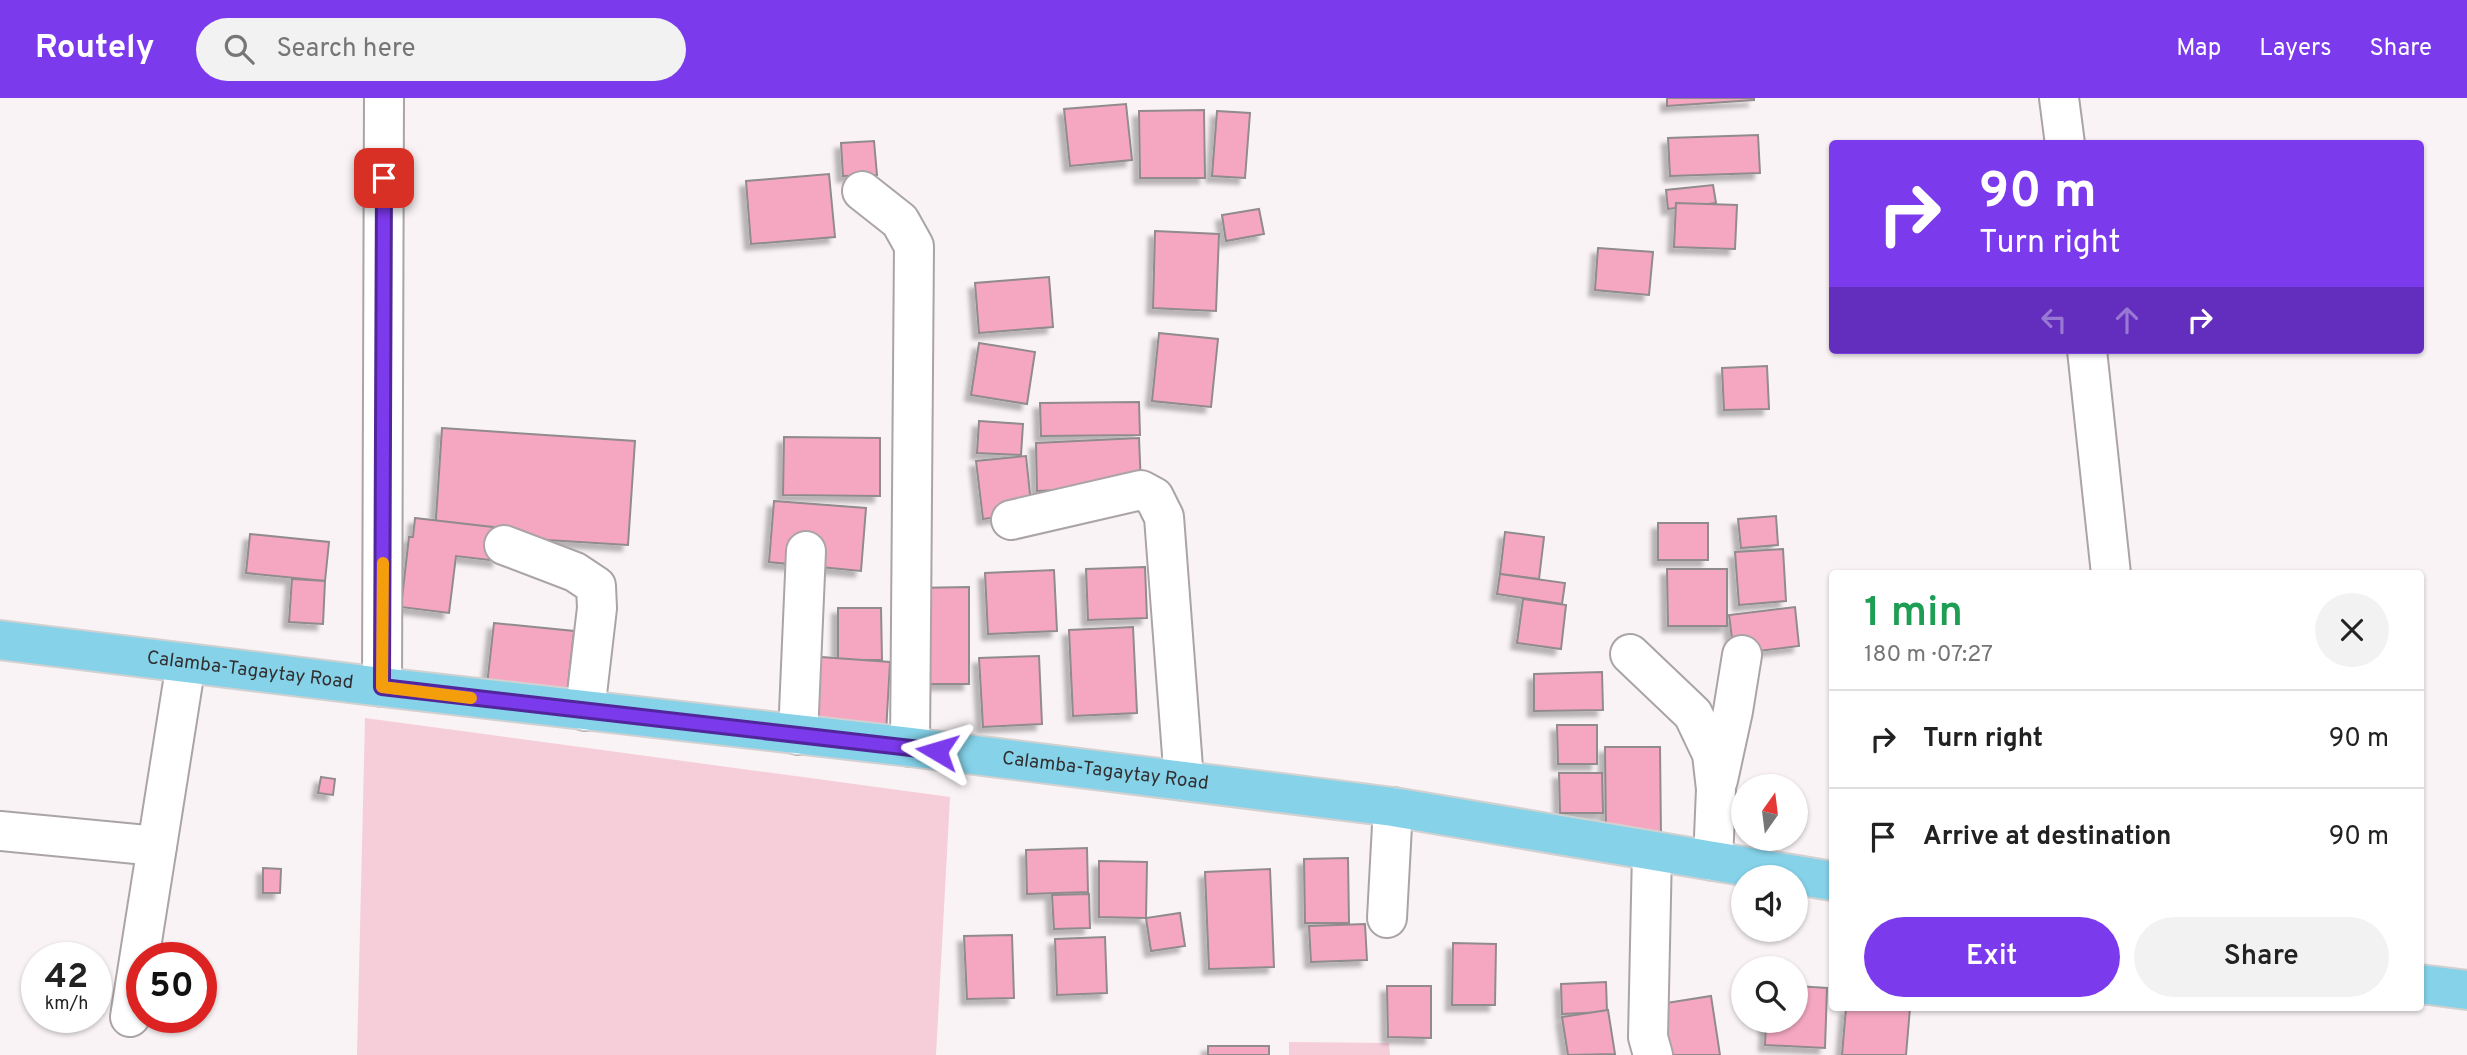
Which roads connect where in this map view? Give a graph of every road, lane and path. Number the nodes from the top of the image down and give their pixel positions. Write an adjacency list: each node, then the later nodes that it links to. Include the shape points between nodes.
1 (384, 98): 14 (street)
2 (2059, 98): 3 (street)
3 (2065, 140)
4 (862, 191): 17 (street, via 900,221 914,246)
5 (2087, 354): 9 (street)
6 (1010, 520): 18 (street, via 1141,490 1154,498 1164,517)
7 (504, 545): 15 (street, via 575,572 596,586)
8 (806, 551): 16 (street)
9 (2110, 570)
10 (0, 640): 13 (main road, Calamba-Tagaytay Road)
11 (1630, 654): 19 (street, via 1693,714 1712,754)
12 (1742, 655): 19 (street)
13 (186, 663): 14 (main road, Calamba-Tagaytay Road); 22 (street)
14 (382, 687): 15 (main road, Calamba-Tagaytay Road)
15 (585, 711): 16 (main road, Calamba-Tagaytay Road)
16 (799, 735): 17 (main road, Calamba-Tagaytay Road)
17 (910, 747): 18 (main road, Calamba-Tagaytay Road)
18 (1184, 781): 20 (main road, Calamba-Tagaytay Road)
19 (1716, 789): 24 (street)
20 (1393, 807): 23 (main road, Calamba-Tagaytay Road); 26 (street)
21 (0, 831): 22 (street)
22 (157, 846): 27 (street)
23 (1652, 852): 24 (main road, Calamba-Tagaytay Road); 30 (street, via 1648,1037)
24 (1713, 861): 25 (main road, Calamba-Tagaytay Road)
25 (1829, 880)
26 (1387, 918)
27 (142, 942)
28 (2424, 985): 29 (main road)
29 (2467, 990)
30 (1653, 1055)

